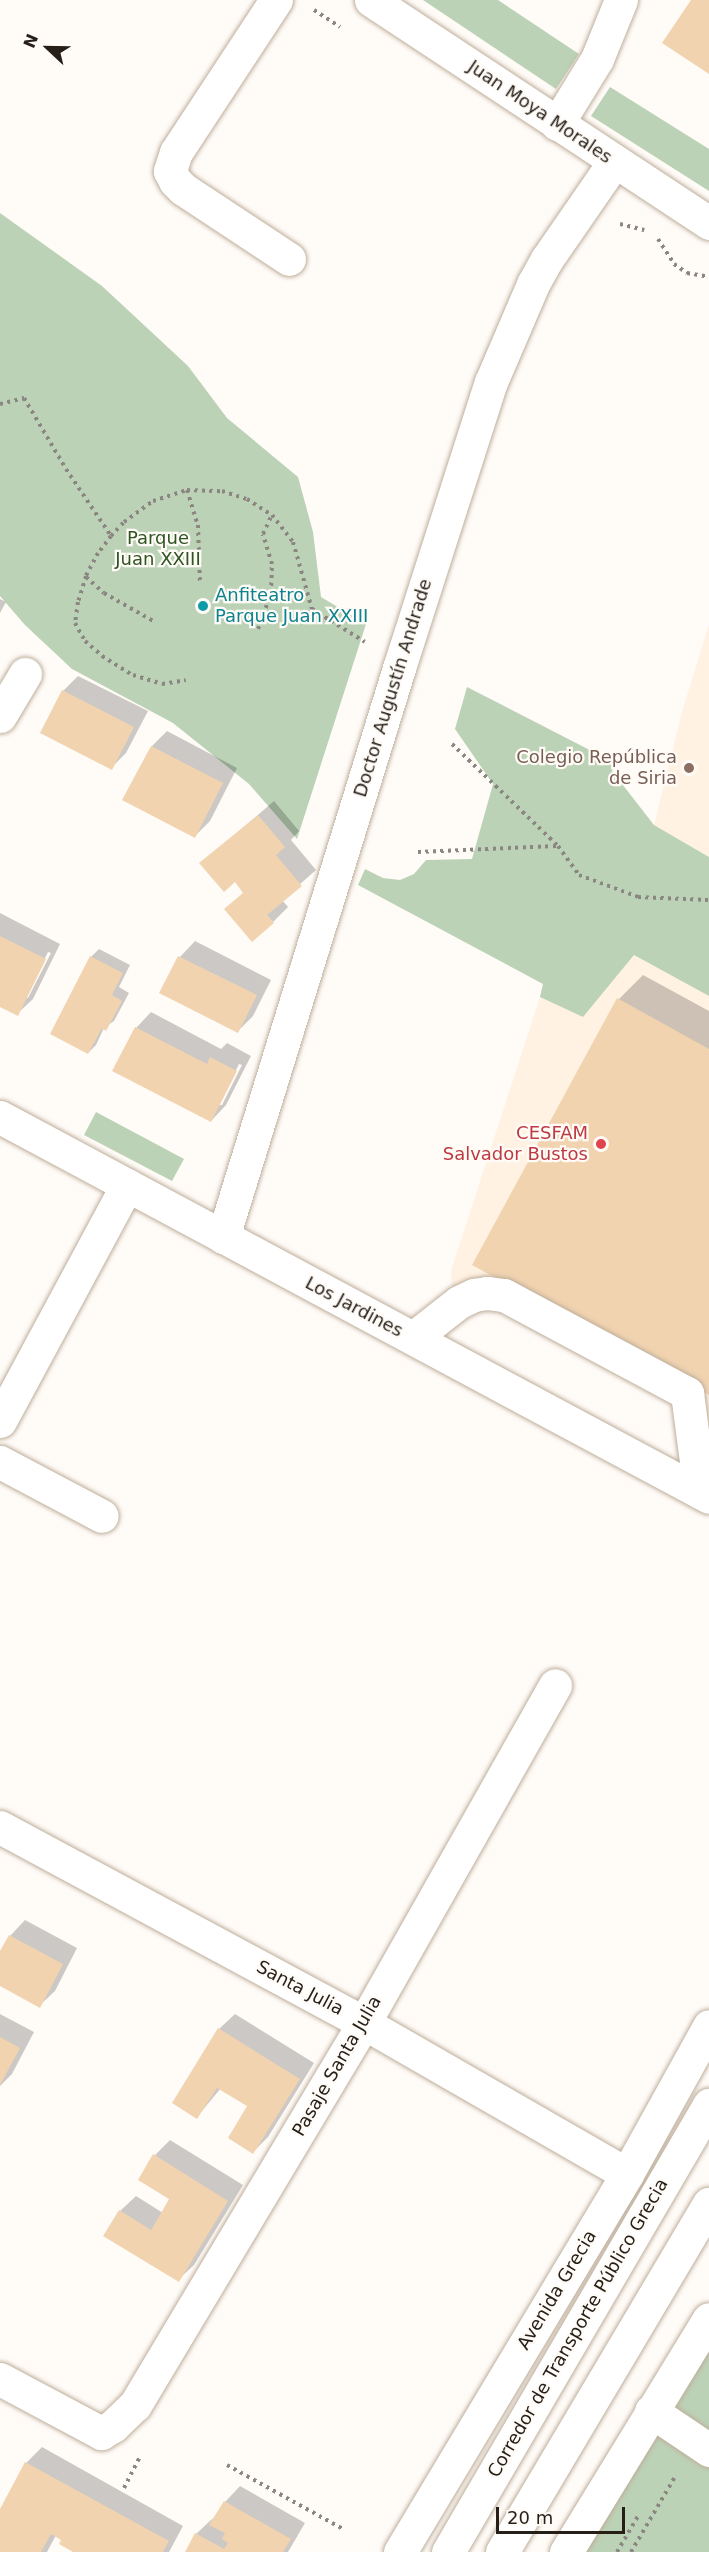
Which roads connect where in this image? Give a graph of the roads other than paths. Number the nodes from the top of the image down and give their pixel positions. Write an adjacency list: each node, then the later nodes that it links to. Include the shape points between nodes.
1 (276, 0): 7 (street, via 176,152 170,171 183,189)
2 (371, 0): 4 (street, Juan Moya Morales)
3 (621, 0): 4 (street, via 597,59)
4 (557, 124): 5 (street, Juan Moya Morales)
5 (614, 162): 6 (street, Juan Moya Morales); 12 (street, Doctor Augustín Andrade, via 533,284 491,382 395,678)
6 (709, 223)
7 (288, 259)
8 (25, 674): 9 (street)
9 (0, 716)
10 (0, 1118): 11 (street, Los Jardines)
11 (127, 1185): 12 (street, Los Jardines); 14 (street)
12 (223, 1237): 13 (street, Los Jardines)
13 (412, 1338): 16 (street, Los Jardines); 16 (street, via 459,1302 474,1295 504,1295 687,1394)
14 (0, 1421)
15 (0, 1462): 17 (street)
16 (705, 1495)
17 (102, 1516)
18 (555, 1685): 20 (street, Pasaje Santa Julia)
19 (0, 1827): 20 (street, Santa Julia)
20 (364, 2023): 23 (street, Santa Julia); 26 (street, Pasaje Santa Julia, via 139,2400 124,2417 101,2433)
21 (709, 2026): 23 (street, Avenida Grecia)
22 (709, 2105): 30 (street, Corredor de Transporte Público Grecia)
23 (627, 2174): 29 (street, Avenida Grecia)
24 (709, 2204): 31 (street)
25 (709, 2319): 27 (street)
26 (0, 2379)
27 (651, 2411): 28 (street); 32 (street)
28 (709, 2450)
29 (400, 2552)
30 (448, 2552)
31 (502, 2552)
32 (566, 2552)

